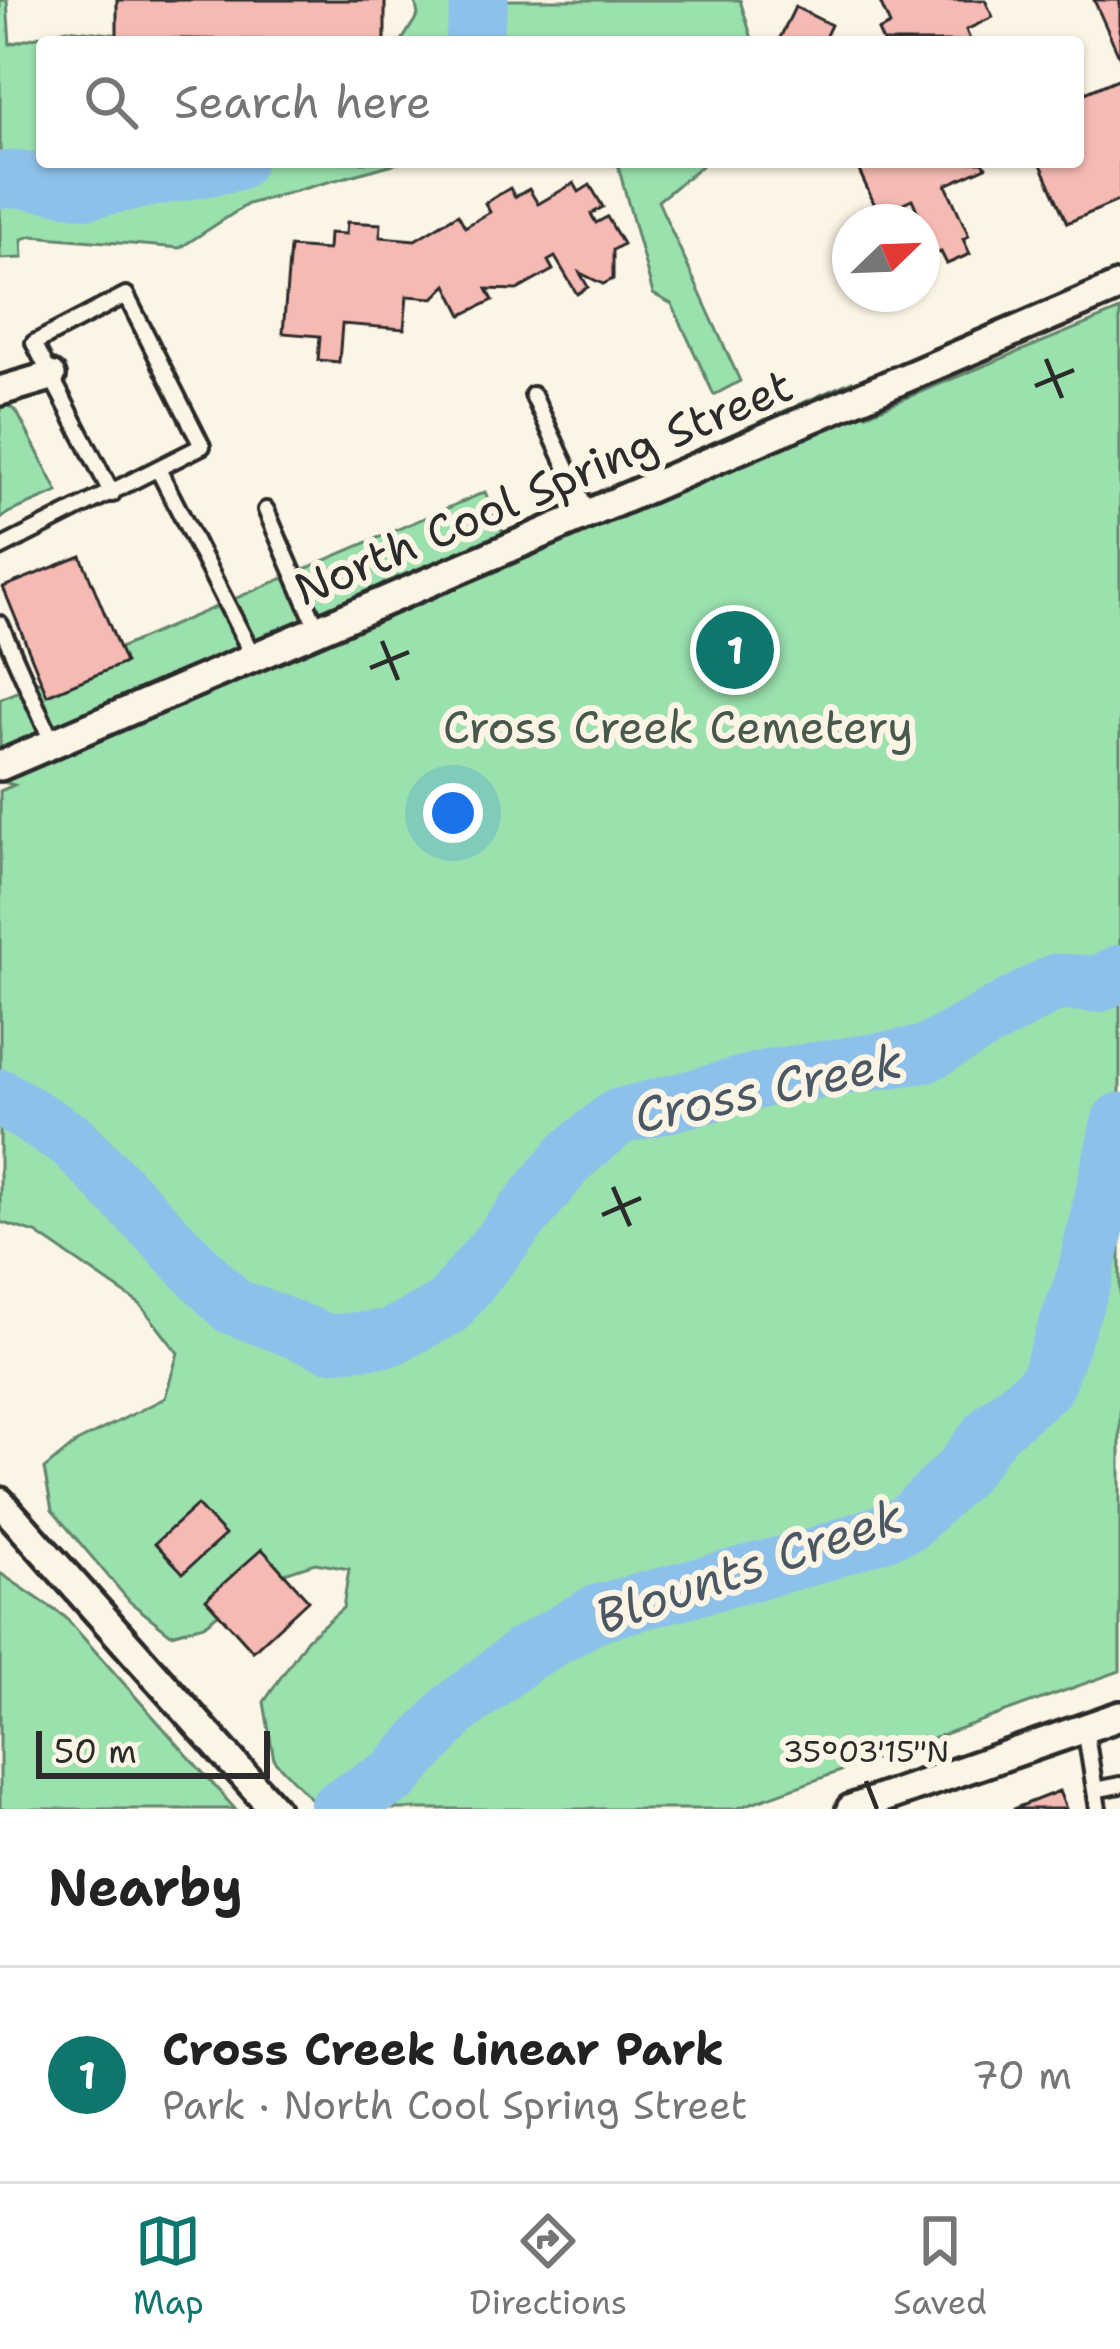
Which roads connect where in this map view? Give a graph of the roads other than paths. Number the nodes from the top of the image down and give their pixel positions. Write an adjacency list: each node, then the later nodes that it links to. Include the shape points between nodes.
1 (1120, 286): 8 (street, North Cool Spring Street)
2 (51, 376): 3 (street); 5 (lane, via 34,343 126,296 202,446); 6 (lane)
3 (0, 391)
4 (533, 395): 8 (lane)
5 (158, 469): 6 (lane); 12 (lane)
6 (112, 494): 9 (lane)
7 (266, 510): 11 (lane)
8 (589, 515): 11 (street, North Cool Spring Street)
9 (0, 548)
10 (0, 624): 13 (lane)
11 (318, 630): 12 (street, North Cool Spring Street)
12 (254, 658): 13 (street, North Cool Spring Street)
13 (53, 744): 14 (street, North Cool Spring Street)
14 (0, 766)
15 (0, 1502): 20 (street)
16 (1120, 1716): 17 (street)
17 (1085, 1728): 19 (lane); 21 (street)
18 (1120, 1785): 19 (lane)
19 (1095, 1790): 22 (lane)
20 (266, 1799)
21 (851, 1809)
22 (1098, 1809)

